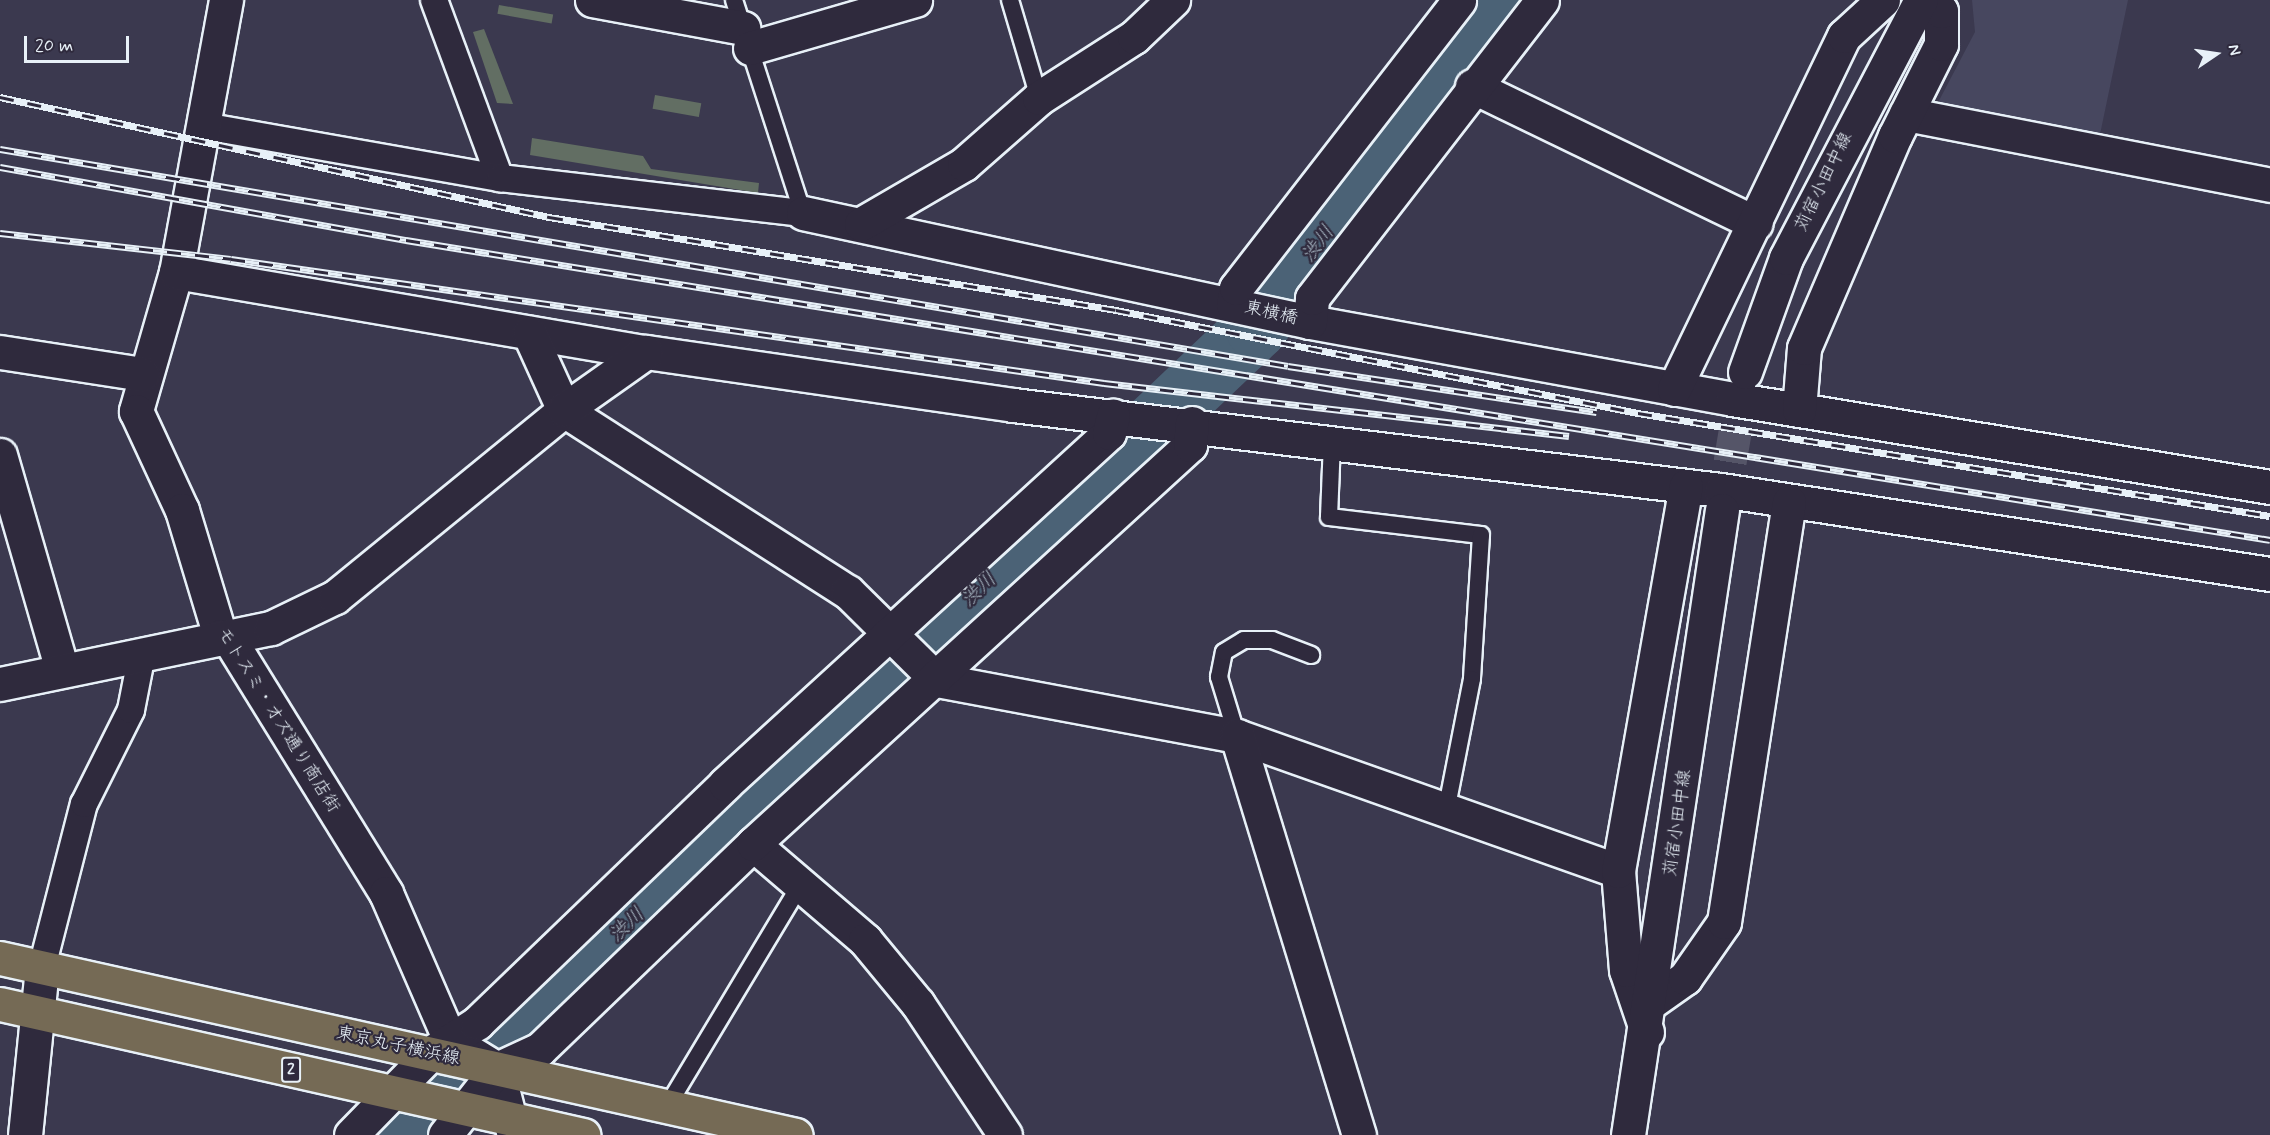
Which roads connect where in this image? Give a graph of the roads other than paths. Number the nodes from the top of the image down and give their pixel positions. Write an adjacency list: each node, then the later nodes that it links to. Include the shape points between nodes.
1 (226, 0): 16 (street, モトスミ・オズ通り商店街)
2 (434, 0): 17 (street)
3 (592, 0): 12 (street)
4 (915, 0): 12 (street)
5 (1010, 0): 14 (lane)
6 (1173, 0): 14 (street, via 1134,37)
7 (1459, 0): 23 (street, via 1236,288)
8 (1542, 0): 13 (street)
9 (1883, 0): 20 (street, via 1844,36)
10 (1921, 0): 28 (street, 苅宿小田中線, via 1786,258)
11 (1928, 0): 15 (street, via 1941,11 1941,44)
12 (742, 25): 19 (lane)
13 (1472, 86): 20 (street); 24 (street, via 1312,298)
14 (1039, 98): 21 (street, via 964,164)
15 (1905, 114): 18 (street); 32 (street, via 1804,348)
16 (204, 126): 17 (street); 22 (street, モトスミ・オズ通り商店街)
17 (500, 178): 19 (street)
18 (2270, 185)
19 (803, 213): 21 (street, 東横橋)
20 (1756, 223): 30 (street)
21 (861, 224): 23 (street, 東横橋)
22 (176, 272): 25 (street); 29 (street, モトスミ・オズ通り商店街)
23 (1233, 305): 24 (street, 東横橋)
24 (1310, 322): 30 (street, 東横橋)
25 (529, 333): 27 (street); 31 (street)
26 (0, 352): 29 (street)
27 (646, 352): 31 (street); 33 (street)
28 (1745, 372)
29 (142, 374): 43 (street, モトスミ・オズ通り商店街, via 136,411 182,510)
30 (1674, 389): 32 (street, 東横橋)
31 (564, 410): 42 (street, via 848,592); 43 (street, via 335,597 271,628)
32 (1799, 410): 38 (street, 東横橋)
33 (1114, 416): 34 (street); 42 (street, via 1109,433)
34 (1195, 424): 35 (street); 47 (street, via 1190,445)
35 (1332, 442): 37 (street); 50 (lane, via 1329,517 1481,535 1472,679)
36 (0, 455): 46 (street)
37 (1686, 486): 39 (street); 52 (street)
38 (2270, 487)
39 (1789, 502): 41 (street); 58 (street, via 1724,922 1685,978)
40 (1722, 510): 58 (street, 苅宿小田中線)
41 (2270, 574)
42 (891, 632): 47 (street); 59 (street, via 477,1023)
43 (220, 636): 44 (street); 59 (street, モトスミ・オズ通り商店街, via 231,642 386,893)
44 (142, 654): 46 (street); 55 (street, via 131,710 84,804)
45 (1311, 655): 49 (lane, via 1272,640 1244,640 1224,652 1220,677)
46 (62, 670): 48 (street)
47 (937, 680): 49 (street); 51 (street)
48 (0, 684)
49 (1237, 736): 50 (street); 70 (street)
50 (1447, 807): 52 (street)
51 (753, 844): 53 (street); 60 (street, via 540,1049)
52 (1618, 871): 58 (street, via 1626,970)
53 (799, 887): 62 (lane); 69 (street, via 865,940 918,1004)
54 (0, 958): 55 (main road, 東京丸子横浜線)
55 (42, 967): 57 (street); 59 (main road, 東京丸子横浜線)
56 (0, 1004): 57 (main road, 2)
57 (37, 1012): 61 (main road, 2); 65 (street)
58 (1649, 1017): 71 (street, 苅宿小田中線)
59 (441, 1046): 60 (main road, 東京丸子横浜線); 61 (street)
60 (497, 1069): 62 (main road, 東京丸子横浜線); 63 (street); 64 (street)
61 (391, 1095): 63 (main road, 2); 66 (street)
62 (668, 1105): 68 (main road, 東京丸子横浜線)
63 (455, 1123): 64 (main road, 2)
64 (512, 1127): 67 (main road, 2)
65 (25, 1135)
66 (351, 1135)
67 (583, 1135)
68 (796, 1135)
69 (1005, 1135)
70 (1359, 1135)
71 (1628, 1135)

